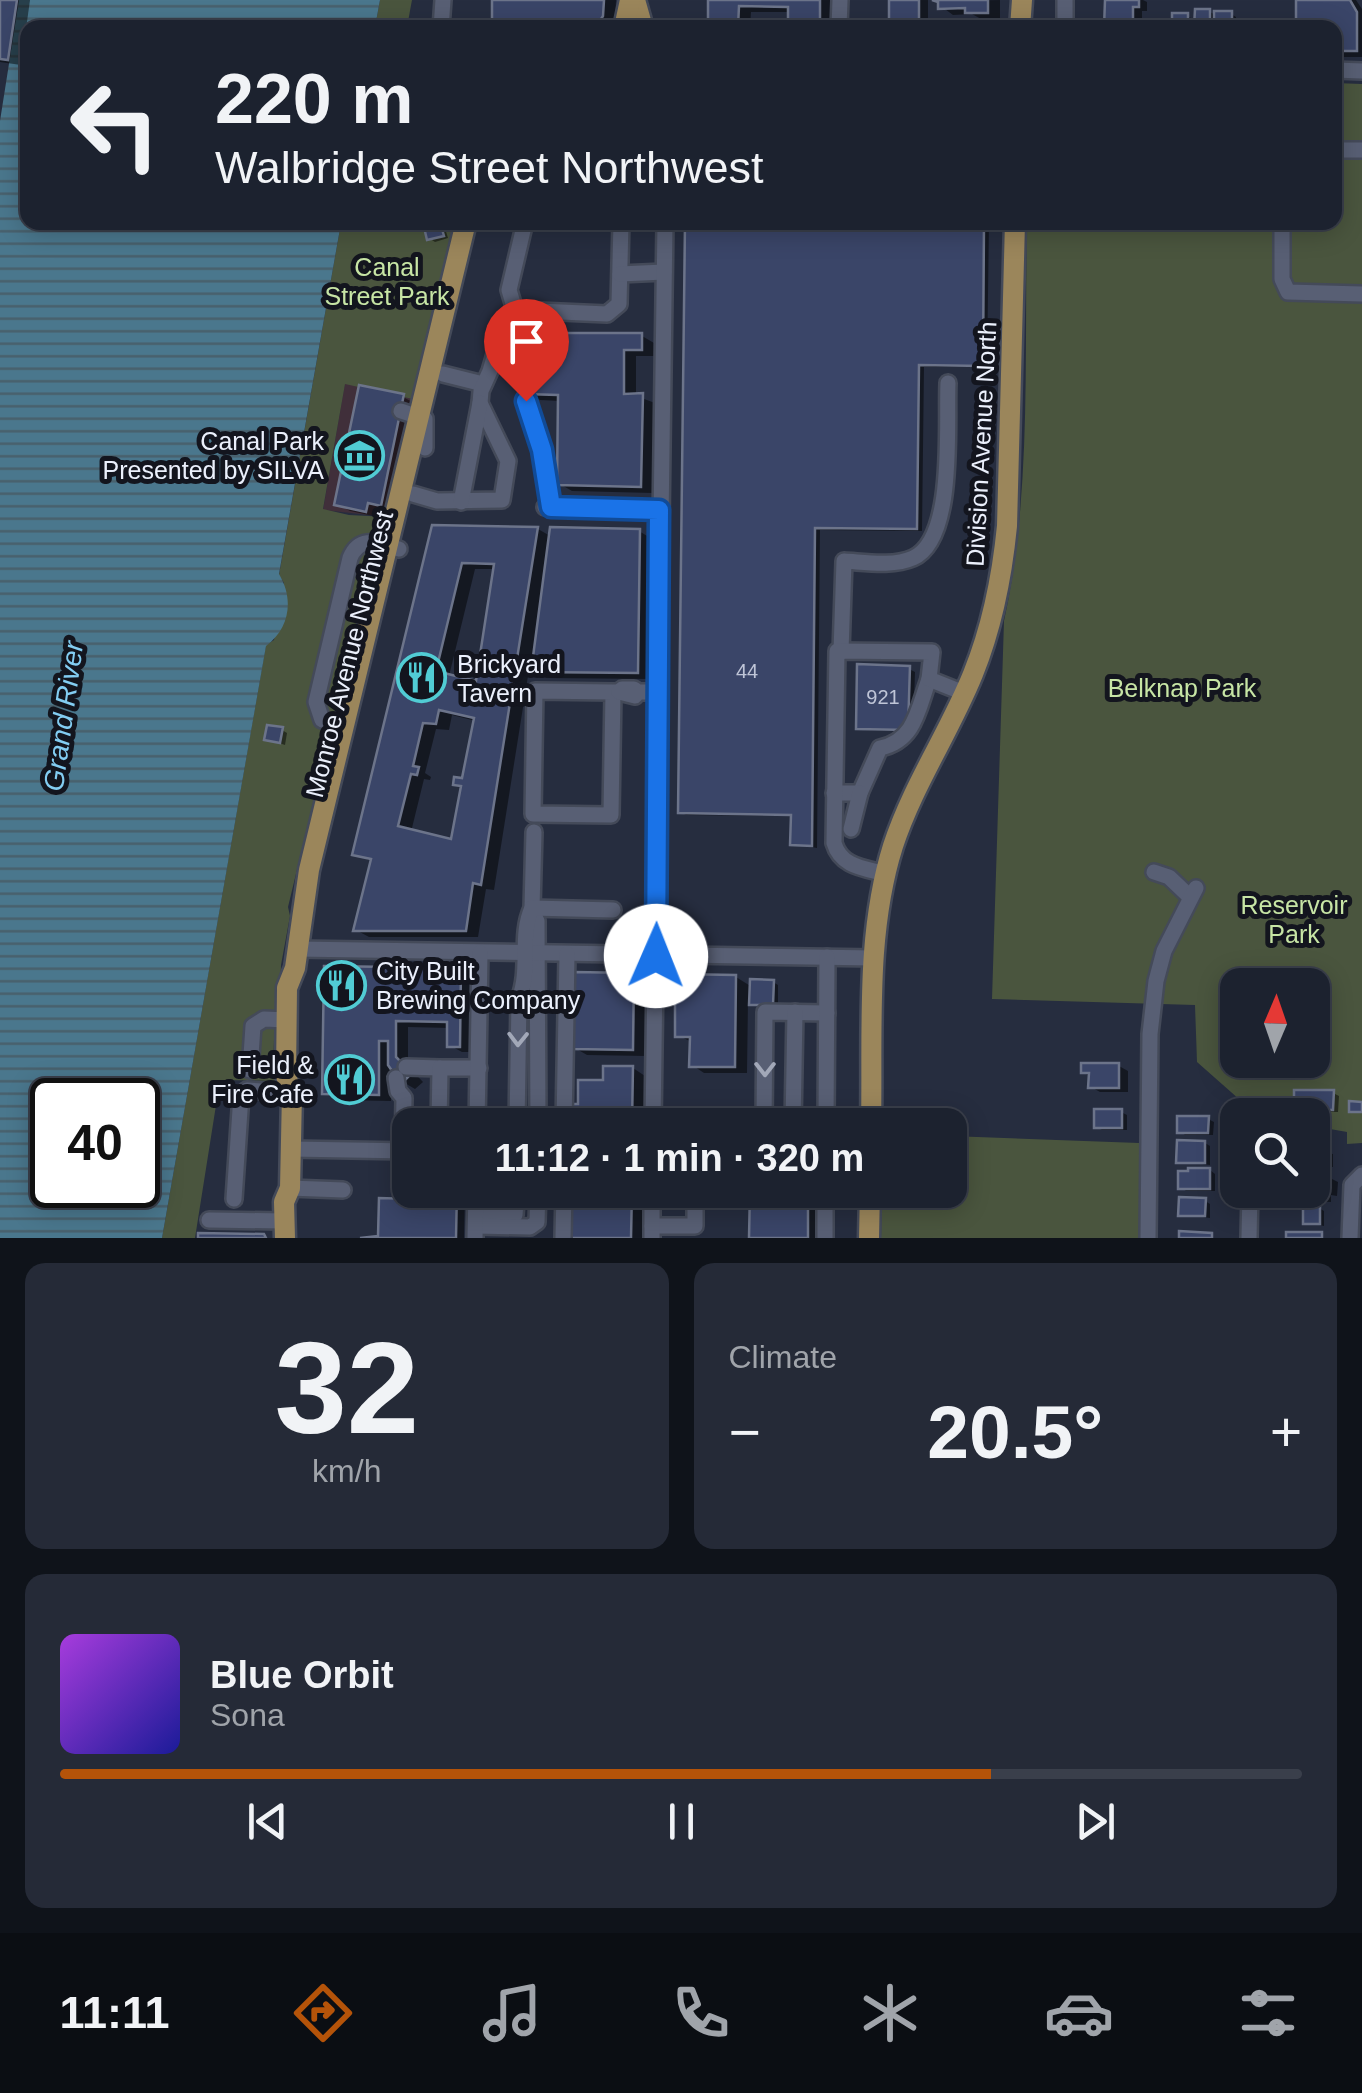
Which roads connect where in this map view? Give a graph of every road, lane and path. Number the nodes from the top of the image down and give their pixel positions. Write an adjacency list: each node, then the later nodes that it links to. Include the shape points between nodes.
1 (464, 230): 17 (main road, Monroe Avenue Northwest)
2 (478, 230): 12 (main road, Monroe Avenue Northwest)
3 (523, 230): 9 (street, via 508,290 515,310 608,314 619,304)
4 (621, 230): 9 (street)
5 (665, 230): 8 (street)
6 (1014, 230): 27 (main road, Division Avenue North, via 1004,553 993,612)
7 (1282, 230): 10 (street, via 1288,292)
8 (664, 272): 9 (street); 21 (street)
9 (620, 274)
10 (1362, 294)
11 (502, 330): 14 (street)
12 (443, 374): 14 (street); 18 (main road, Monroe Avenue Northwest)
13 (948, 383): 23 (street, via 944,507 936,529 913,558 844,561)
14 (483, 384): 16 (street)
15 (526, 401): 21 (street, via 542,450 548,507)
16 (480, 402): 20 (street); 20 (street, via 508,471 502,500)
17 (410, 414): 18 (street, via 427,423); 22 (main road, Monroe Avenue Northwest)
18 (424, 448): 19 (main road, Monroe Avenue Northwest)
19 (413, 494): 20 (street); 22 (main road, Monroe Avenue Northwest)
20 (460, 502)
21 (659, 510): 26 (street)
22 (394, 548): 28 (main road, Monroe Avenue Northwest); 28 (street, via 365,542 350,558 316,702 322,720); 31 (main road, Monroe Avenue Northwest)
23 (841, 652): 24 (street, via 932,652); 29 (street)
24 (929, 679): 27 (street); 30 (street, via 912,730 880,748)
25 (616, 692): 25 (street, via 535,691 533,814 612,815); 26 (street)
26 (658, 692): 41 (street)
27 (964, 693): 35 (main road, Division Avenue North, via 916,786)
28 (343, 727): 31 (main road, Monroe Avenue Northwest)
29 (834, 793): 30 (street); 35 (street, via 836,851 850,864)
30 (860, 793): 32 (street)
31 (330, 808): 44 (main road, Monroe Avenue Northwest, via 309,870)
32 (851, 830)
33 (534, 832): 36 (street)
34 (1154, 872): 83 (street, via 1193,893 1156,980)
35 (886, 874): 43 (main road, Division Avenue North)
36 (532, 910): 37 (street); 39 (street, via 537,921)
37 (614, 910)
38 (480, 953): 39 (street); 44 (street); 49 (street)
39 (531, 954): 40 (street); 55 (street, one-way to 55, via 519,999); 56 (street)
40 (567, 954): 41 (street); 57 (street)
41 (656, 956): 42 (street); 58 (street)
42 (828, 957): 43 (street); 46 (street)
43 (874, 958): 62 (main road, Division Avenue North)
44 (296, 959): 47 (main road, Monroe Avenue Northwest); 51 (main road, Monroe Avenue Northwest, via 298,1076)
45 (795, 1012): 46 (street); 59 (street, one-way to 59, via 765,1012); 60 (street)
46 (827, 1013): 61 (street)
47 (287, 1020): 50 (street, via 253,1026); 51 (main road, Monroe Avenue Northwest)
48 (440, 1068): 49 (street); 52 (street, via 404,1076); 53 (street)
49 (479, 1068): 54 (street)
50 (250, 1070)
51 (292, 1093): 63 (main road, Monroe Avenue Northwest); 68 (street, via 241,1094)
52 (405, 1108)
53 (439, 1108)
54 (478, 1108)
55 (517, 1108)
56 (537, 1108)
57 (564, 1108)
58 (653, 1108)
59 (764, 1108)
60 (794, 1108)
61 (826, 1108)
62 (871, 1108)
63 (291, 1149): 64 (street); 66 (main road, Monroe Avenue Northwest)
64 (392, 1151)
65 (1357, 1180): 85 (street)
66 (290, 1188): 67 (street); 78 (main road, Monroe Avenue Northwest, via 284,1202)
67 (342, 1190)
68 (234, 1200)
69 (515, 1208): 77 (street, via 515,1214)
70 (537, 1208): 77 (street, via 530,1227)
71 (564, 1208): 80 (street)
72 (696, 1208): 79 (street, via 695,1226)
73 (825, 1208): 81 (street)
74 (870, 1208): 82 (main road)
75 (1250, 1208): 84 (street)
76 (209, 1220): 78 (street)
77 (476, 1226)
78 (288, 1232)
79 (652, 1232)
80 (563, 1238)
81 (825, 1238)
82 (869, 1238)
83 (1148, 1238)
84 (1249, 1238)
85 (1350, 1238)

